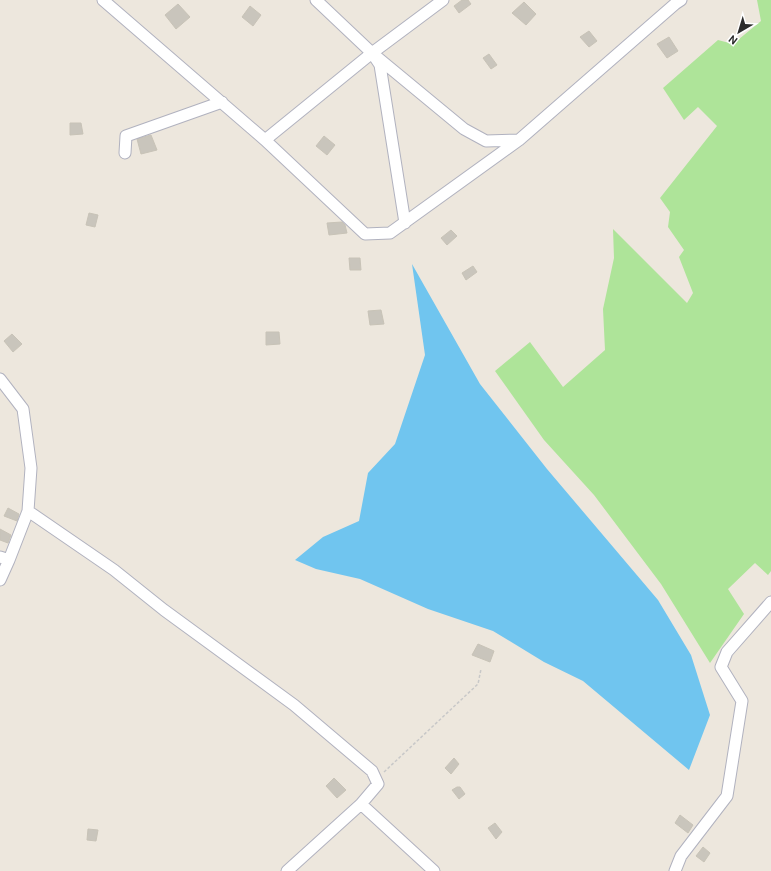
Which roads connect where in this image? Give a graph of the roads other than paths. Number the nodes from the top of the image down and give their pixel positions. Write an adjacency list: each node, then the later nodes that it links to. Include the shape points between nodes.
1 (104, 0): 6 (street)
2 (316, 0): 5 (street)
3 (443, 0): 5 (street)
4 (681, 0): 8 (street)
5 (372, 53): 7 (street); 8 (street, via 464,129 486,141); 10 (street, via 380,65)
6 (222, 102): 7 (street); 9 (street, via 126,136)
7 (265, 140): 10 (street, via 365,234 390,233)
8 (519, 140): 10 (street)
9 (125, 153)
10 (405, 223)
11 (0, 379): 12 (street, via 23,409 31,468)
12 (28, 510): 13 (street); 16 (street, via 114,570 294,705 372,771 378,784)
13 (4, 558): 14 (street)
14 (0, 580)
15 (771, 602): 19 (street, via 727,652 721,667 742,700 728,796 682,856)
16 (361, 804): 17 (street); 18 (street)
17 (287, 871)
18 (434, 871)
19 (675, 871)

